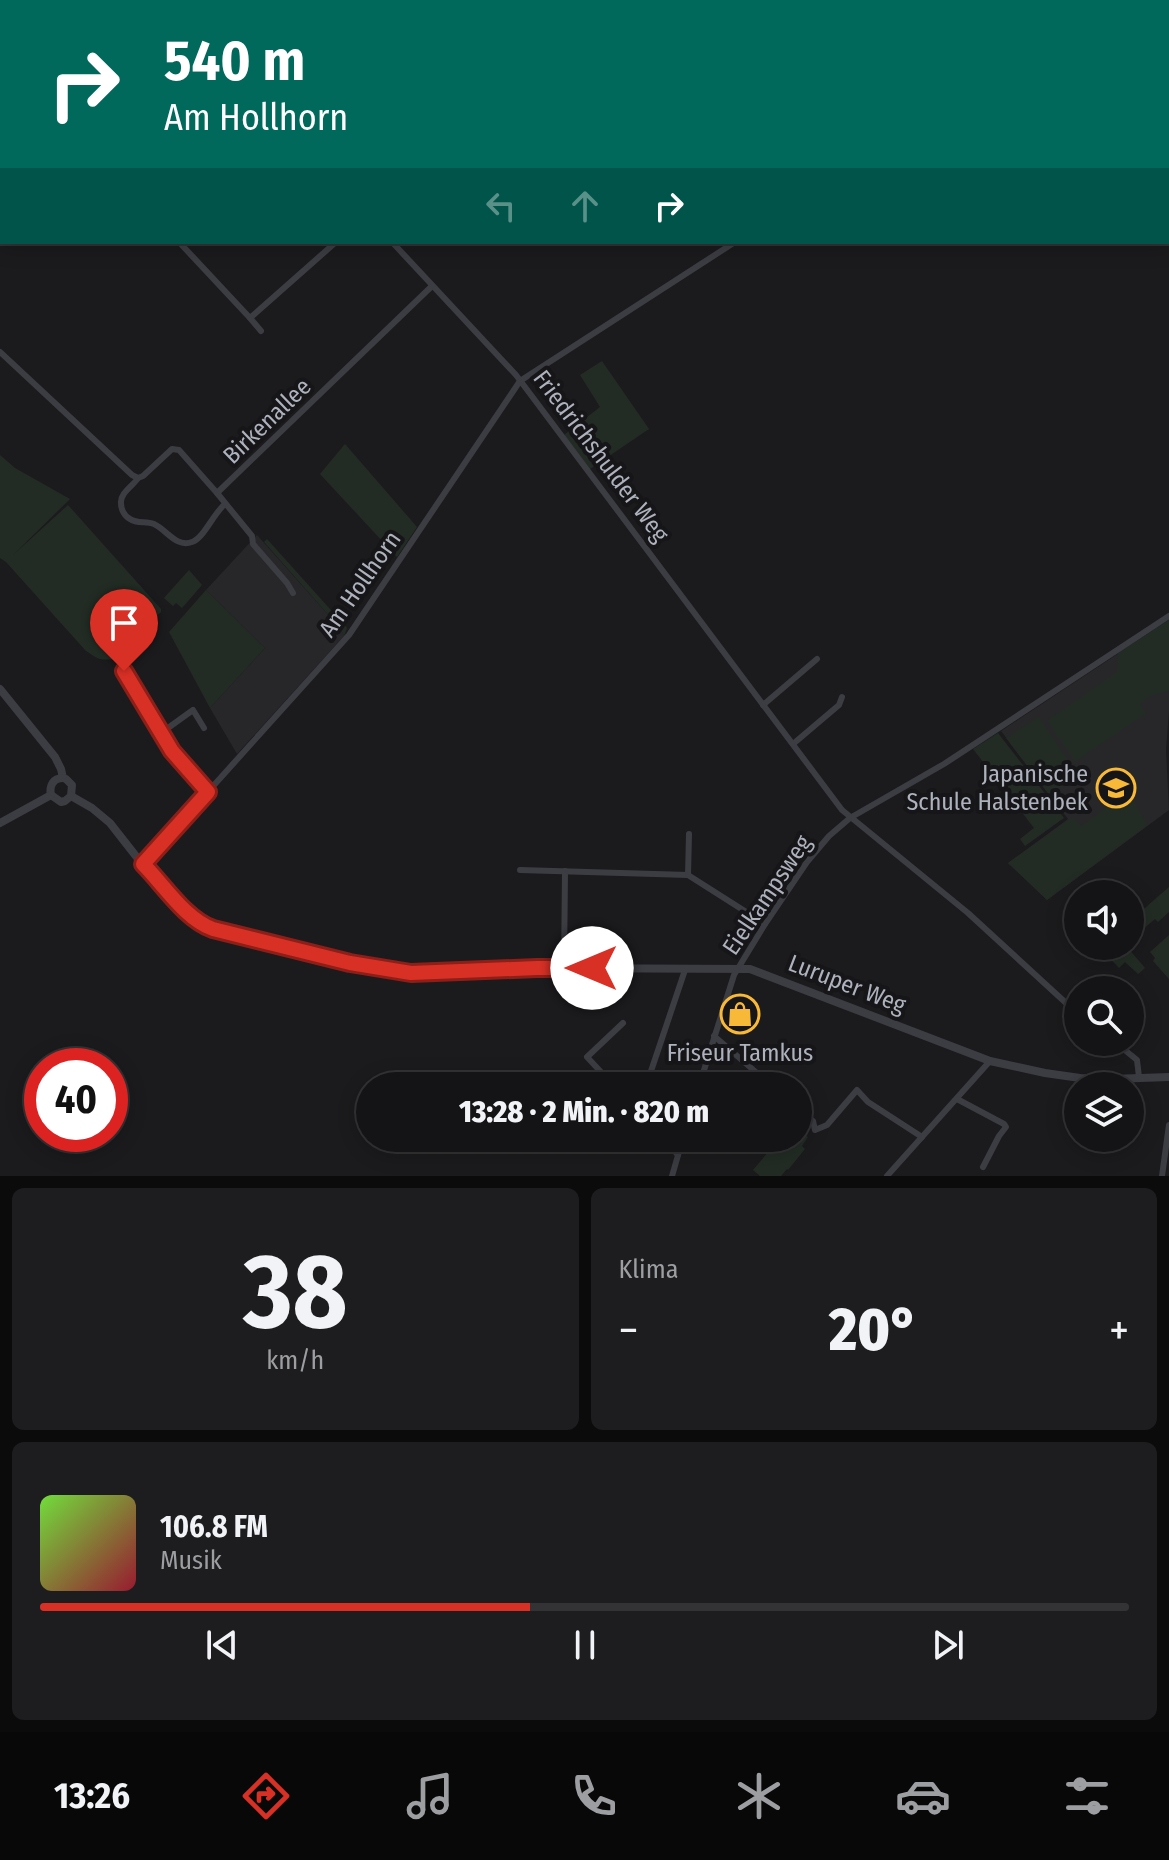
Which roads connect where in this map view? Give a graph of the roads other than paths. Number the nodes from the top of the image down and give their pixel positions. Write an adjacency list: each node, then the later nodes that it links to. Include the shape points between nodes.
1 (181, 244): 6 (street)
2 (334, 244): 6 (street)
3 (394, 244): 5 (street, Friedrichshulder Weg)
4 (732, 244): 9 (street)
5 (432, 286): 9 (street, Friedrichshulder Weg); 11 (street, Birkenallee)
6 (250, 318): 7 (street)
7 (261, 331)
8 (0, 352): 10 (street)
9 (520, 381): 19 (street, Friedrichshulder Weg); 24 (street, Am Hollhorn, via 349,635)
10 (138, 478): 11 (street, via 172,449 179,450); 12 (street, via 122,496 124,514 132,521 154,524 177,542 197,539)
11 (217, 493): 12 (street, Birkenallee)
12 (225, 504): 13 (street, Birkenallee)
13 (293, 593)
14 (1169, 616): 27 (street, Eielkampsweg, via 944,764)
15 (817, 659): 19 (street)
16 (124, 671): 21 (street)
17 (0, 689): 23 (street, via 55,757)
18 (842, 697): 22 (street)
19 (763, 705): 22 (street, Friedrichshulder Weg)
20 (204, 728): 21 (street, via 193,710)
21 (161, 733): 24 (street)
22 (793, 744): 27 (street, Friedrichshulder Weg)
23 (63, 778): 25 (street, via 52,783); 26 (street, via 72,785)
24 (208, 792): 30 (street, Am Hollhorn)
25 (51, 795): 26 (street, via 61,802); 28 (street)
26 (71, 796): 30 (street, Luruper Weg, via 103,817)
27 (850, 818): 34 (street, Eielkampsweg, via 807,862); 38 (street, Friedrichshulder Weg, via 968,913)
28 (0, 823)
29 (689, 834): 33 (street)
30 (143, 864): 35 (street, Luruper Weg, via 200,924 287,948 411,973)
31 (520, 870): 32 (street)
32 (565, 871): 33 (street); 35 (street)
33 (688, 875): 34 (street)
34 (765, 924): 36 (street, Eielkampsweg)
35 (564, 968): 37 (street, Luruper Weg)
36 (738, 968): 37 (street, Luruper Weg); 40 (street, Eielkampsweg); 41 (street, Luruper Weg, via 761,972)
37 (685, 970): 43 (street)
38 (1064, 1001)
39 (623, 1023): 42 (street, via 587,1057)
40 (714, 1036): 44 (street, Eielkampsweg); 45 (street)
41 (990, 1061): 46 (street, Luruper Weg); 49 (street)
42 (601, 1072)
43 (651, 1072)
44 (703, 1072)
45 (756, 1072)
46 (1064, 1076)
47 (1144, 1077): 48 (street)
48 (1169, 1077)
49 (957, 1099): 52 (street); 58 (street, via 1006,1127)
50 (812, 1120): 52 (street, via 815,1130 827,1125 857,1090)
51 (1169, 1125): 59 (street)
52 (922, 1137): 57 (street)
53 (675, 1152): 55 (street)
54 (679, 1152): 55 (street)
55 (678, 1155): 56 (street)
56 (672, 1176)
57 (887, 1176)
58 (976, 1176)
59 (1162, 1176)

